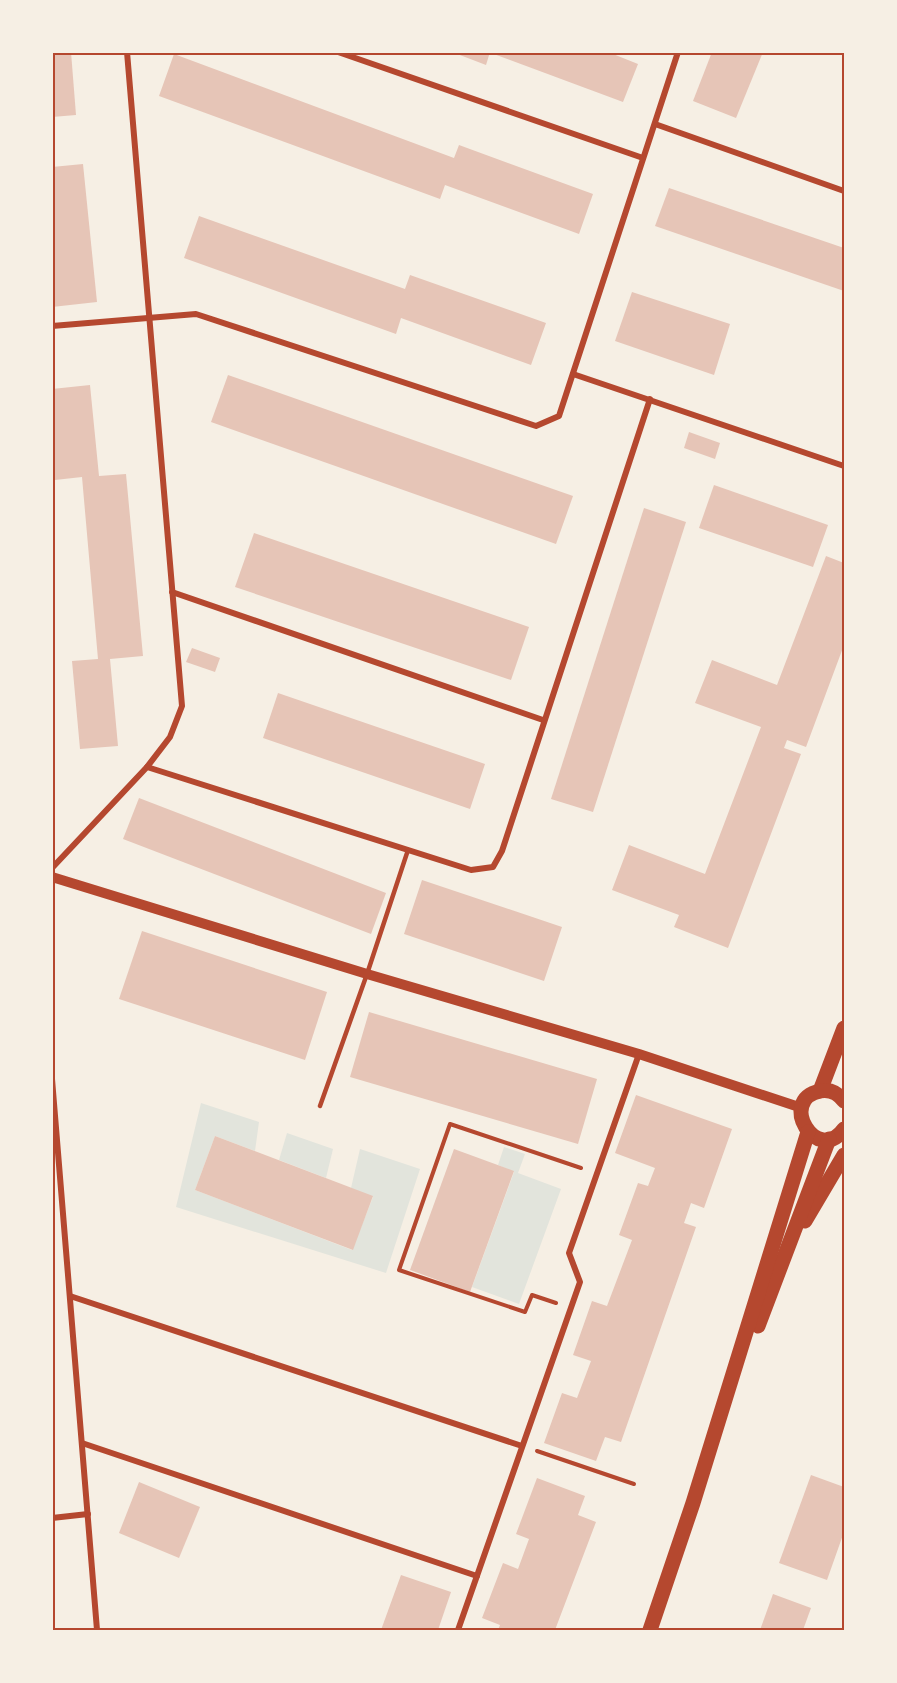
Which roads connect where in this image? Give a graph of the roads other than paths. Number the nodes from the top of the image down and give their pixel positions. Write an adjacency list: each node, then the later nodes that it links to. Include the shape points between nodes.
1 (127, 52): 7 (street)
2 (338, 52): 5 (street)
3 (678, 52): 4 (street)
4 (654, 124): 5 (street); 6 (street)
5 (644, 158): 9 (street)
6 (844, 191)
7 (149, 320): 8 (street); 9 (street, via 196,314 536,426 559,416); 12 (street)
8 (52, 326)
9 (573, 374): 10 (street)
10 (650, 399): 11 (street); 13 (street)
11 (844, 466)
12 (172, 592): 13 (street); 14 (street, via 182,706 170,737)
13 (543, 720): 15 (street, via 502,851 493,867 471,870)
14 (147, 767): 15 (street); 16 (street)
15 (408, 850): 18 (lane)
16 (52, 868)
17 (52, 877): 18 (street)
18 (368, 974): 20 (street); 24 (lane)
19 (844, 1028): 22 (main road)
20 (639, 1054): 25 (street); 33 (street, via 569,1253 580,1282)
21 (52, 1079): 31 (street)
22 (819, 1091): 23 (main road); 25 (main road, via 808,1097)
23 (844, 1097)
24 (320, 1106)
25 (802, 1108): 27 (main road, via 801,1121)
26 (844, 1129): 28 (main road)
27 (808, 1132): 28 (main road); 34 (main road)
28 (829, 1139): 30 (main road)
29 (844, 1155): 30 (main road)
30 (787, 1249): 34 (main road)
31 (70, 1296): 32 (street); 33 (street)
32 (82, 1443): 35 (street); 37 (street)
33 (522, 1446): 37 (street)
34 (708, 1458): 40 (main road)
35 (88, 1514): 36 (street); 38 (street)
36 (52, 1518)
37 (477, 1576): 39 (street)
38 (97, 1630)
39 (458, 1630)
40 (650, 1630)

